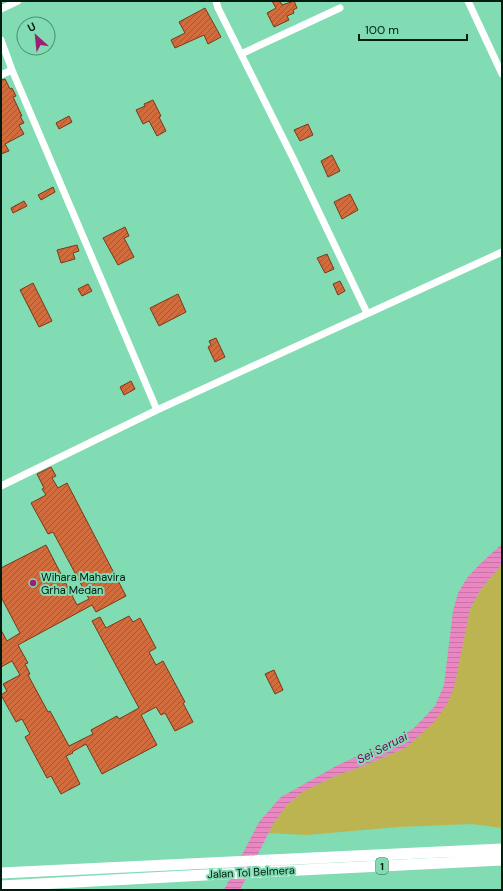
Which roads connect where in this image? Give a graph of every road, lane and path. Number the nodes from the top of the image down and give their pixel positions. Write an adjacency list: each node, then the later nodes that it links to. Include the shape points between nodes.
1 (18, 1): 5 (street)
2 (216, 1): 7 (street)
3 (468, 1): 9 (street)
4 (340, 8): 7 (street)
5 (1, 9)
6 (1, 40): 8 (street)
7 (241, 54): 12 (street)
8 (12, 70): 10 (street); 13 (street)
9 (502, 74)
10 (1, 75)
11 (502, 252): 12 (street)
12 (367, 313): 13 (street)
13 (157, 410): 14 (street)
14 (1, 486)
15 (502, 849): 17 (highway, Jalan Tol Belmera / 1)
16 (502, 860): 18 (highway, Jalan Tol Belmera / 1)
17 (1, 873)
18 (1, 886)

